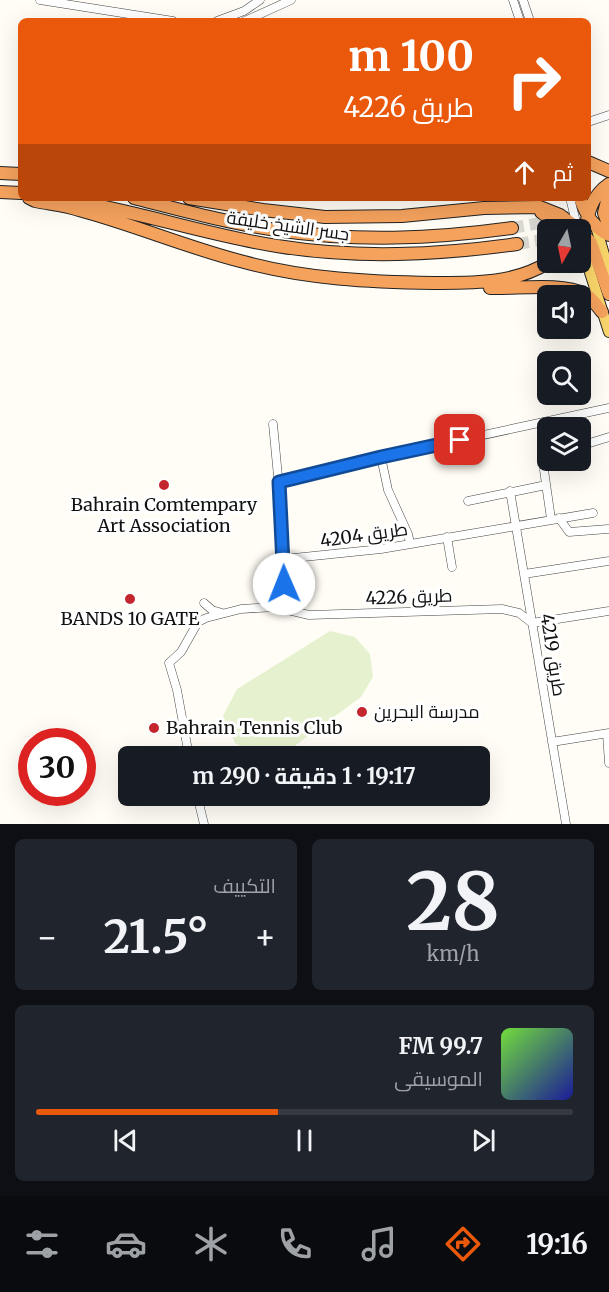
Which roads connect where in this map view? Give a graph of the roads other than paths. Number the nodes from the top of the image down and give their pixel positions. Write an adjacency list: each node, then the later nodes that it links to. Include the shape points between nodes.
1 (40, 0): 6 (street)
2 (260, 0): 7 (street)
3 (291, 0): 8 (street)
4 (513, 0): 9 (street)
5 (523, 0): 10 (street)
6 (154, 18)
7 (224, 18)
8 (251, 18)
9 (519, 18)
10 (529, 18)
11 (609, 115): 12 (street)
12 (591, 121)
13 (591, 163): 14 (highway)
14 (609, 171)
15 (0, 172): 16 (highway)
16 (18, 174)
17 (609, 184): 28 (highway)
18 (0, 192): 20 (highway)
19 (609, 193): 28 (highway, via 604,213)
20 (18, 194)
21 (35, 201): 38 (highway, via 78,209 211,253 282,270 363,281)
22 (75, 201): 34 (highway, جسر الشيخ خليفة, via 307,251 397,256)
23 (146, 201): 31 (highway, جسر الشيخ خليفة, via 238,223 309,234 435,237)
24 (206, 201): 27 (highway, via 325,216 402,216)
25 (519, 201): 27 (highway)
26 (522, 207): 27 (highway); 29 (highway, via 542,212); 30 (highway, via 540,207)
27 (484, 208)
28 (586, 208): 32 (highway); 37 (main road)
29 (551, 219)
30 (563, 219)
31 (512, 228)
32 (609, 235)
33 (591, 243): 39 (highway)
34 (518, 244)
35 (537, 268): 38 (highway, via 522,276 491,282)
36 (591, 272): 40 (main road)
37 (609, 272)
38 (444, 283): 40 (highway, via 573,290 585,294)
39 (609, 294)
40 (602, 312): 41 (main road)
41 (609, 332)
42 (609, 408): 46 (street)
43 (273, 424): 48 (street)
44 (609, 436): 45 (street)
45 (591, 442)
46 (381, 457): 48 (street); 57 (street, via 388,490)
47 (544, 471): 49 (street)
48 (279, 482): 58 (street)
49 (546, 485): 50 (street); 53 (street)
50 (510, 491): 51 (street); 54 (street, طريق 4219)
51 (468, 501)
52 (593, 513): 53 (street, طريق 4204)
53 (555, 518): 54 (street, طريق 4204); 55 (street, via 572,532)
54 (515, 525): 56 (street, طريق 4204); 61 (street, طريق 4219)
55 (609, 529)
56 (447, 537): 57 (street, طريق 4204); 60 (street)
57 (410, 543): 58 (street, طريق 4204)
58 (284, 559): 63 (street)
59 (609, 561): 61 (street)
60 (452, 567)
61 (524, 574): 66 (street, طريق 4219)
62 (204, 603): 65 (street)
63 (284, 609): 65 (street, طريق 4226, via 250,608); 66 (street, طريق 4226, via 309,615 502,609 519,613)
64 (609, 611): 66 (street)
65 (224, 613): 69 (street, طريق 4226, via 195,625 181,652 169,663)
66 (532, 623): 68 (street, طريق 4219)
67 (608, 734): 68 (street); 70 (street)
68 (552, 742): 73 (street, طريق 4219)
69 (187, 746)
70 (609, 763)
71 (199, 806): 72 (street)
72 (204, 824)
73 (566, 824)

